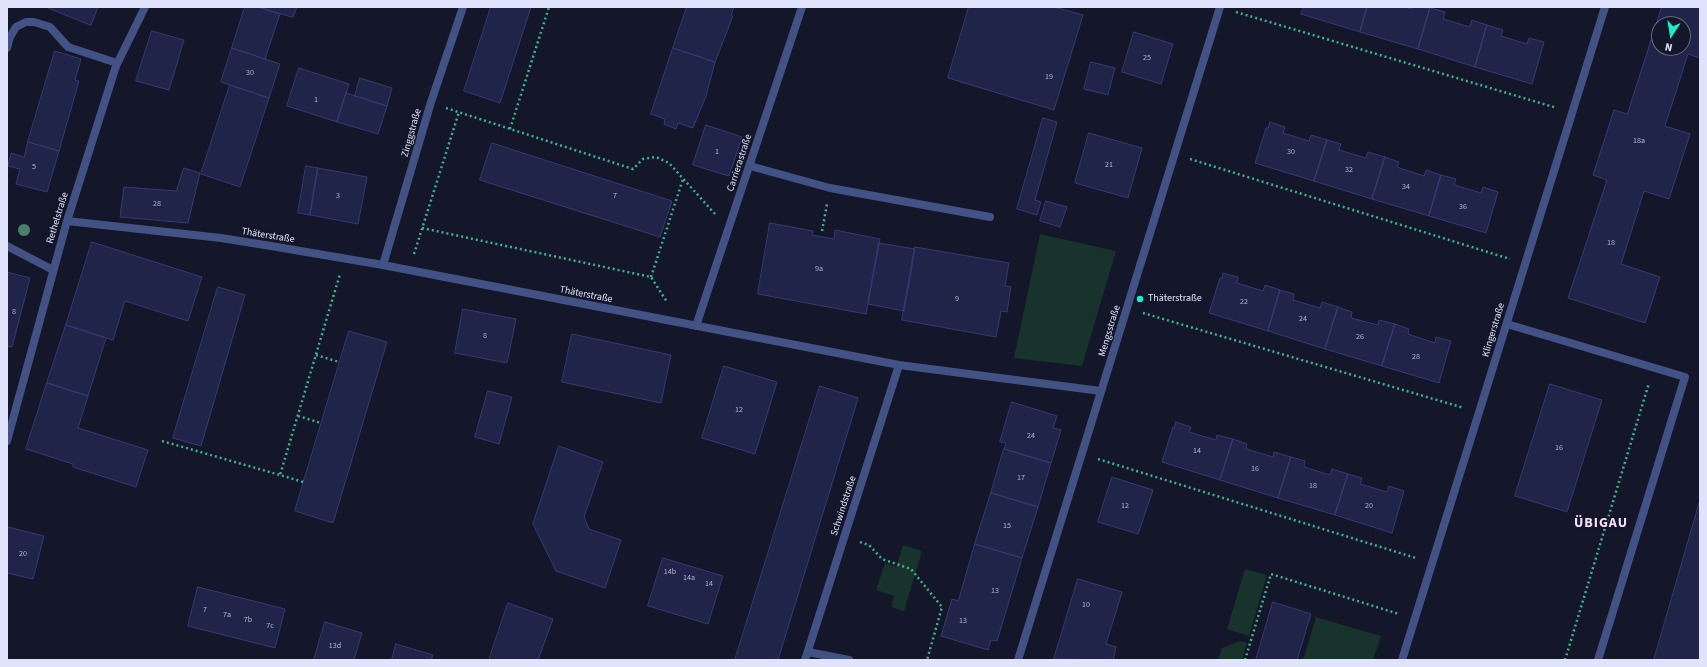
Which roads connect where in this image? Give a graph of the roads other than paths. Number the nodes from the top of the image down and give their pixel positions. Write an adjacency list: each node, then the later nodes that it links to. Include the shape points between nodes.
1 (145, 7): 7 (street, Rethelstraße)
2 (463, 7): 12 (street, Zinggstraße, via 431,102)
3 (802, 7): 8 (street, Carrierastraße)
4 (1606, 7): 14 (street, Klingerstraße)
5 (1224, 8): 17 (street, Mengsstraße)
6 (7, 48): 7 (street, via 16,27 26,22 34,22 50,27 68,47)
7 (117, 63): 10 (street, Rethelstraße)
8 (750, 166): 9 (street, via 830,188); 15 (street, Carrierastraße)
9 (990, 217)
10 (67, 221): 12 (street, Thäterstraße, via 221,238); 13 (street, Rethelstraße)
11 (7, 246): 13 (street)
12 (383, 265): 15 (street, Thäterstraße)
13 (53, 270): 18 (street, Rethelstraße)
14 (1507, 324): 22 (street, Klingerstraße); 23 (street, via 1685,377)
15 (696, 326): 16 (street, Thäterstraße)
16 (899, 365): 17 (street, Thäterstraße); 19 (street, Schwindstraße)
17 (1101, 391): 21 (street, Mengsstraße)
18 (7, 441)
19 (806, 656): 20 (street, Schwindstraße)
20 (849, 660)
21 (1018, 660)
22 (1402, 660)
23 (1598, 660)

